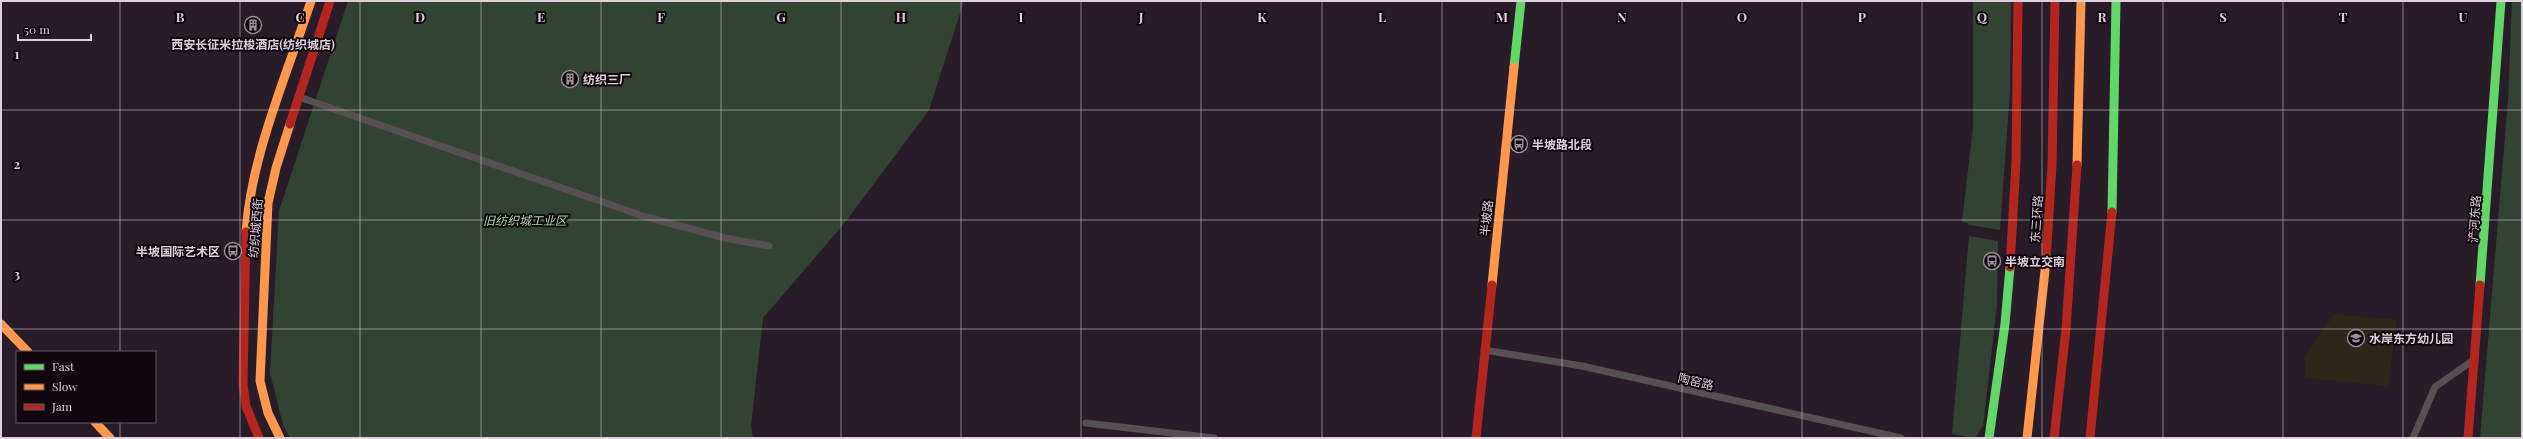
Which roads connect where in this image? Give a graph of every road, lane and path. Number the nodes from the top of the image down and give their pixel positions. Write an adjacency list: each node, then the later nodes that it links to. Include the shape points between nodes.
1 (311, 1): 18 (main road, 纺织城西街, via 257,164 248,204 244,267 243,384 246,406)
2 (330, 1): 9 (main road, 纺织城西街)
3 (1521, 1): 12 (main road, 半坡路)
4 (2018, 1): 23 (main road, via 2018,110 2009,264 2005,323)
5 (2055, 1): 24 (main road, 东三环路, via 2053,154 2041,322)
6 (2081, 1): 25 (main road, via 2081,90 2074,230)
7 (2116, 1): 26 (main road, via 2112,221)
8 (2501, 1): 14 (main road, 浐河东路)
9 (298, 97): 10 (street, via 646,217 725,238); 19 (main road, 纺织城西街, via 272,184 266,223 260,381 268,413)
10 (769, 246)
11 (1, 324): 13 (main road)
12 (1484, 350): 21 (main road, 半坡路); 22 (street, 陶窑路, via 1582,366)
13 (27, 351)
14 (2475, 358): 27 (street, via 2435,386); 28 (main road, 浐河东路)
15 (96, 423): 17 (main road)
16 (1086, 423): 20 (street)
17 (110, 438)
18 (259, 438)
19 (280, 438)
20 (1214, 438)
21 (1476, 438)
22 (1901, 438)
23 (1990, 438)
24 (2027, 438)
25 (2054, 438)
26 (2090, 438)
27 (2413, 438)
28 (2468, 438)

